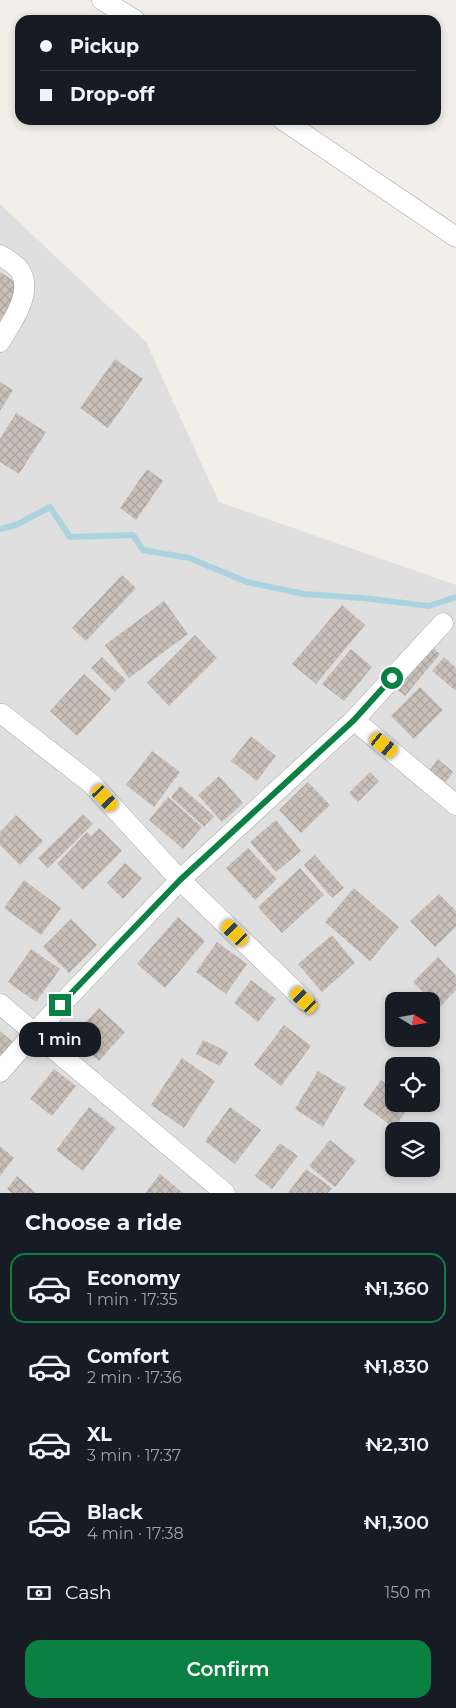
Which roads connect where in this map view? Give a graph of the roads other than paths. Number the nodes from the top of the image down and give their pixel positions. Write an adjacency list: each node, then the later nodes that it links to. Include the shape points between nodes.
1 (102, 0): 2 (street)
2 (127, 15)
3 (290, 125): 4 (street)
4 (456, 237)
5 (0, 254): 6 (street, via 19,270 24,285 21,307)
6 (0, 342)
7 (443, 623): 9 (street)
8 (2, 714): 11 (street, via 92,784)
9 (354, 720): 10 (street); 11 (street)
10 (452, 795)
11 (180, 880): 12 (street); 14 (street)
12 (304, 1000)
13 (0, 1004): 14 (street)
14 (34, 1032): 15 (street); 16 (street)
15 (0, 1072)
16 (225, 1193)

